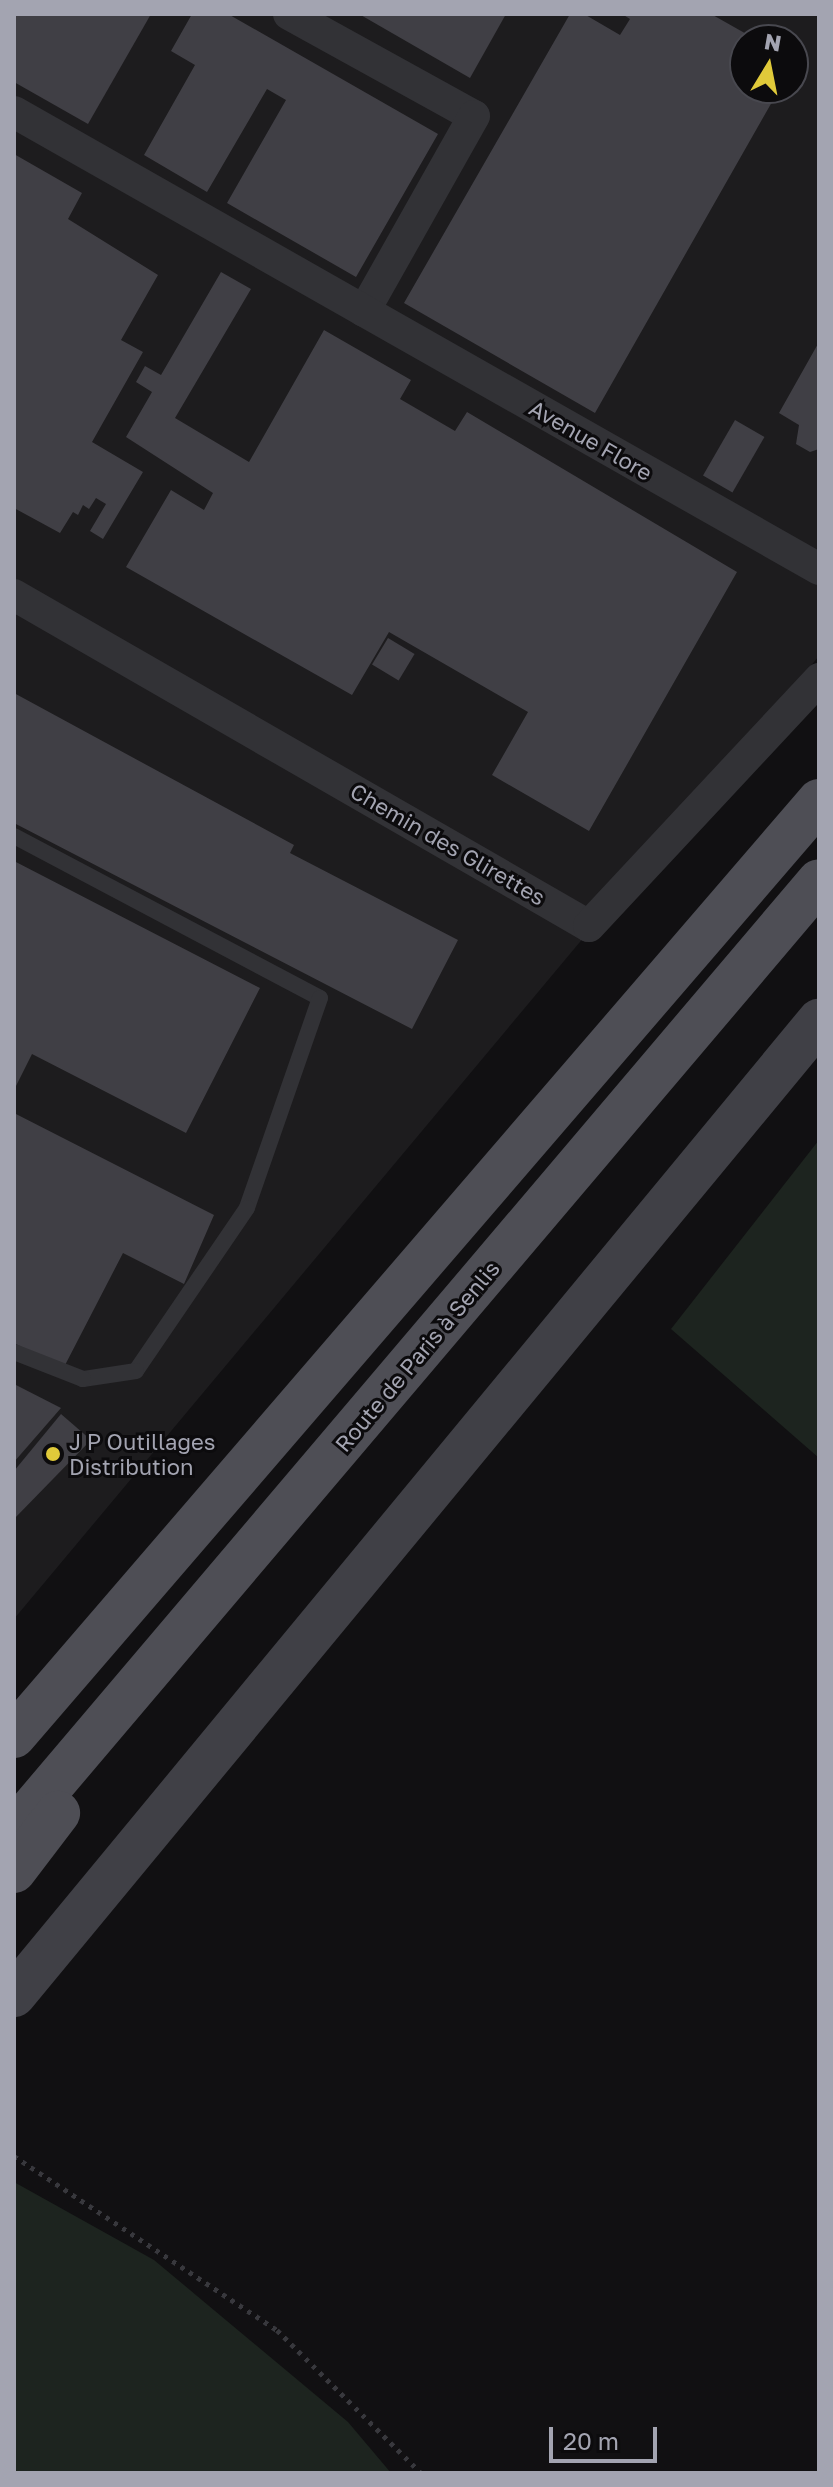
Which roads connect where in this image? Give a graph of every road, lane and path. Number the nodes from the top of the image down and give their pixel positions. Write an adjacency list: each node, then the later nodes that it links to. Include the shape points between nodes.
1 (289, 14): 3 (street, via 474,116)
2 (14, 112): 3 (street, Avenue Flore)
3 (364, 311): 4 (street, Avenue Flore)
4 (819, 569)
5 (14, 595): 6 (street, Chemin des Glirettes, via 589,926)
6 (819, 679)
7 (819, 801): 12 (main road, via 300,1411)
8 (14, 836): 11 (lane, via 320,998 247,1208 136,1371 83,1379)
9 (819, 881): 13 (main road, Route de Paris à Senlis)
10 (819, 1021): 16 (street)
11 (14, 1352)
12 (15, 1735)
13 (74, 1762): 14 (main road, Route de Paris à Senlis); 15 (main road, via 56,1818)
14 (14, 1830)
15 (14, 1871)
16 (14, 1995)
17 (14, 2156): 18 (path, via 277,2330)
18 (421, 2473)

